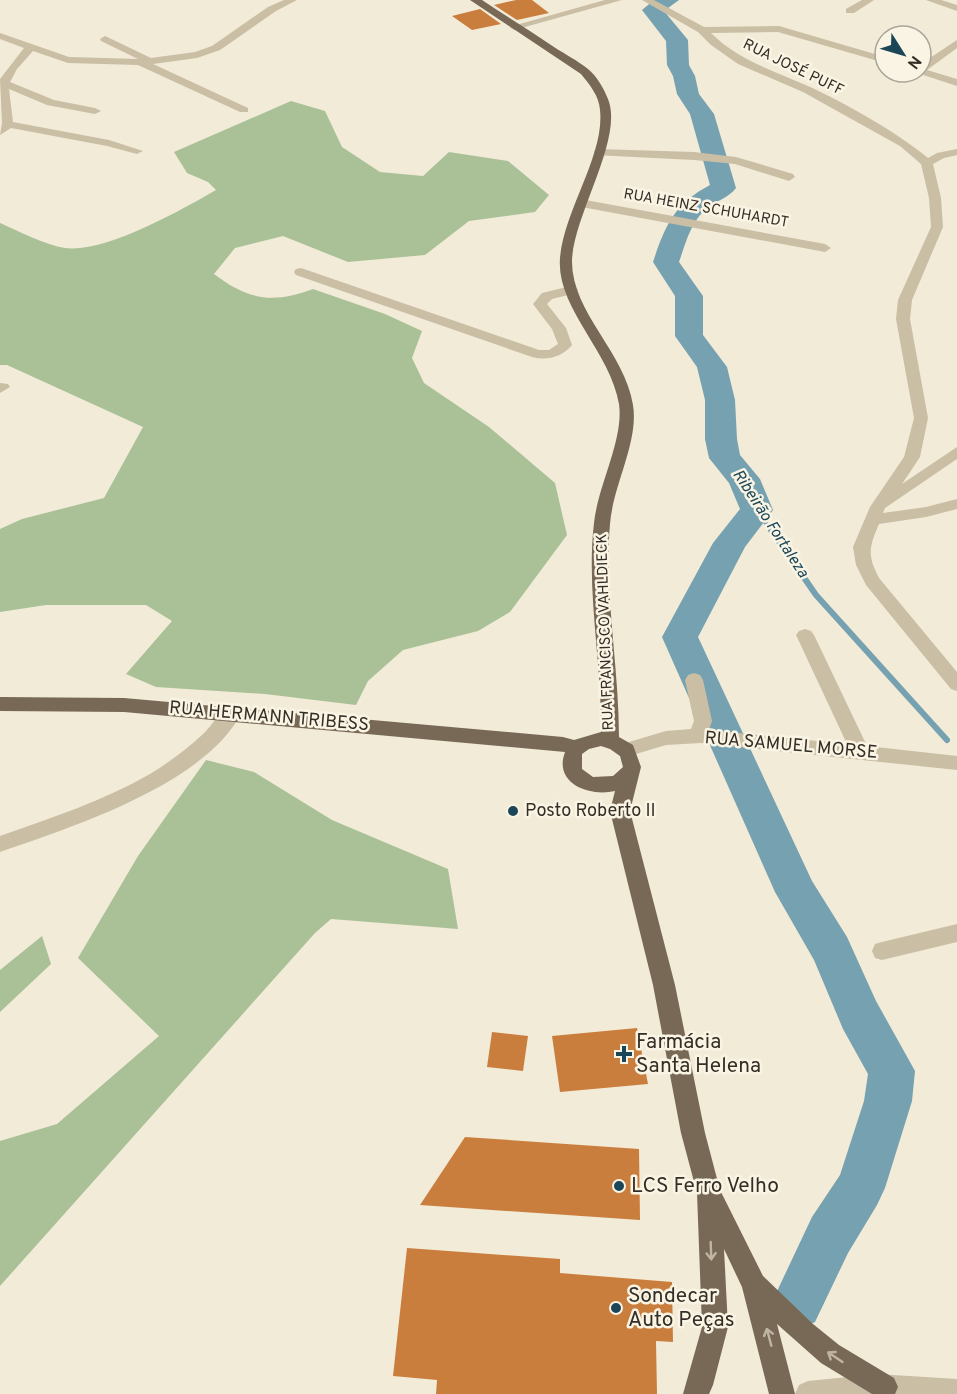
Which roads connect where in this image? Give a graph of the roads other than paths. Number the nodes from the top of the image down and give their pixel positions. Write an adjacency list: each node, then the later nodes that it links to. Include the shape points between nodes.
1 (292, 0): 16 (street, via 272,9 216,48 198,55)
2 (475, 0): 9 (main road, RUA FRANCISCO VAHLDIECK)
3 (617, 0): 9 (street)
4 (647, 0): 10 (street, RUA JOSÉ PUFF)
5 (869, 0): 8 (street)
6 (931, 0): 7 (street)
7 (957, 8)
8 (850, 11)
9 (514, 27): 26 (main road, RUA FRANCISCO VAHLDIECK, via 585,72 597,87 606,115)
10 (702, 30): 15 (street, via 779,29); 27 (street, RUA JOSÉ PUFF, via 742,62 807,90 904,144)
11 (1, 36): 14 (street)
12 (105, 39): 16 (street)
13 (957, 42): 17 (street)
14 (30, 48): 16 (street, via 68,60); 19 (street)
15 (873, 56)
16 (146, 61): 21 (street)
17 (933, 61)
18 (933, 74): 20 (street)
19 (1, 78): 22 (street, via 51,103); 23 (street)
20 (957, 83)
21 (244, 110)
22 (95, 111)
23 (4, 128): 24 (street, via 109,143)
24 (137, 151)
25 (957, 152): 27 (street)
26 (598, 153): 28 (street, via 736,161); 29 (main road, RUA FRANCISCO VAHLDIECK)
27 (927, 163): 35 (street, via 937,227 905,300 903,319 921,418 912,457)
28 (789, 177)
29 (580, 203): 30 (street, RUA HEINZ SCHUHARDT); 32 (main road, RUA FRANCISCO VAHLDIECK, via 565,263)
30 (825, 248)
31 (301, 272): 32 (street, via 549,355 565,345 559,328 540,304 547,296)
32 (571, 290): 42 (main road, RUA FRANCISCO VAHLDIECK, via 579,311 606,351 626,406 626,428 600,532)
33 (957, 452): 35 (street)
34 (957, 504): 35 (street, via 926,512)
35 (875, 514): 38 (street, via 861,547 864,565 872,581)
36 (805, 635): 43 (street)
37 (694, 680): 41 (street, via 703,721)
38 (957, 684)
39 (0, 704): 40 (main road, RUA HERMANN TRIBESS, via 124,705)
40 (232, 714): 44 (main road, RUA HERMANN TRIBESS, via 538,743); 49 (street, via 199,750 139,788 75,818)
41 (699, 736): 42 (street, RUA SAMUEL MORSE); 43 (street, RUA SAMUEL MORSE)
42 (618, 745): 44 (main road, RUA FRANCISCO VAHLDIECK, via 592,740); 46 (main road, RUA FRANCISCO VAHLDIECK, via 631,759)
43 (860, 751): 45 (street, RUA SAMUEL MORSE)
44 (574, 757): 47 (main road, via 579,778)
45 (955, 766)
46 (628, 776): 47 (main road, via 610,786); 48 (main road, RUA FRANCISCO VAHLDIECK)
47 (593, 786): 48 (main road)
48 (620, 811): 52 (main road, RUA FRANCISCO VAHLDIECK, via 664,985)
49 (0, 844)
50 (957, 933): 51 (street)
51 (882, 951)
52 (709, 1193): 53 (main road, RUA FRANCISCO VAHLDIECK); 56 (main road, RUA FRANCISCO VAHLDIECK, one-way to 56, via 715,1327)
53 (754, 1284): 54 (main road, one-way to 53, via 813,1340); 57 (main road, RUA FRANCISCO VAHLDIECK, one-way to 53)
54 (885, 1387): 55 (street); 58 (street)
55 (957, 1392)
56 (696, 1394)
57 (782, 1394)
58 (808, 1394)

